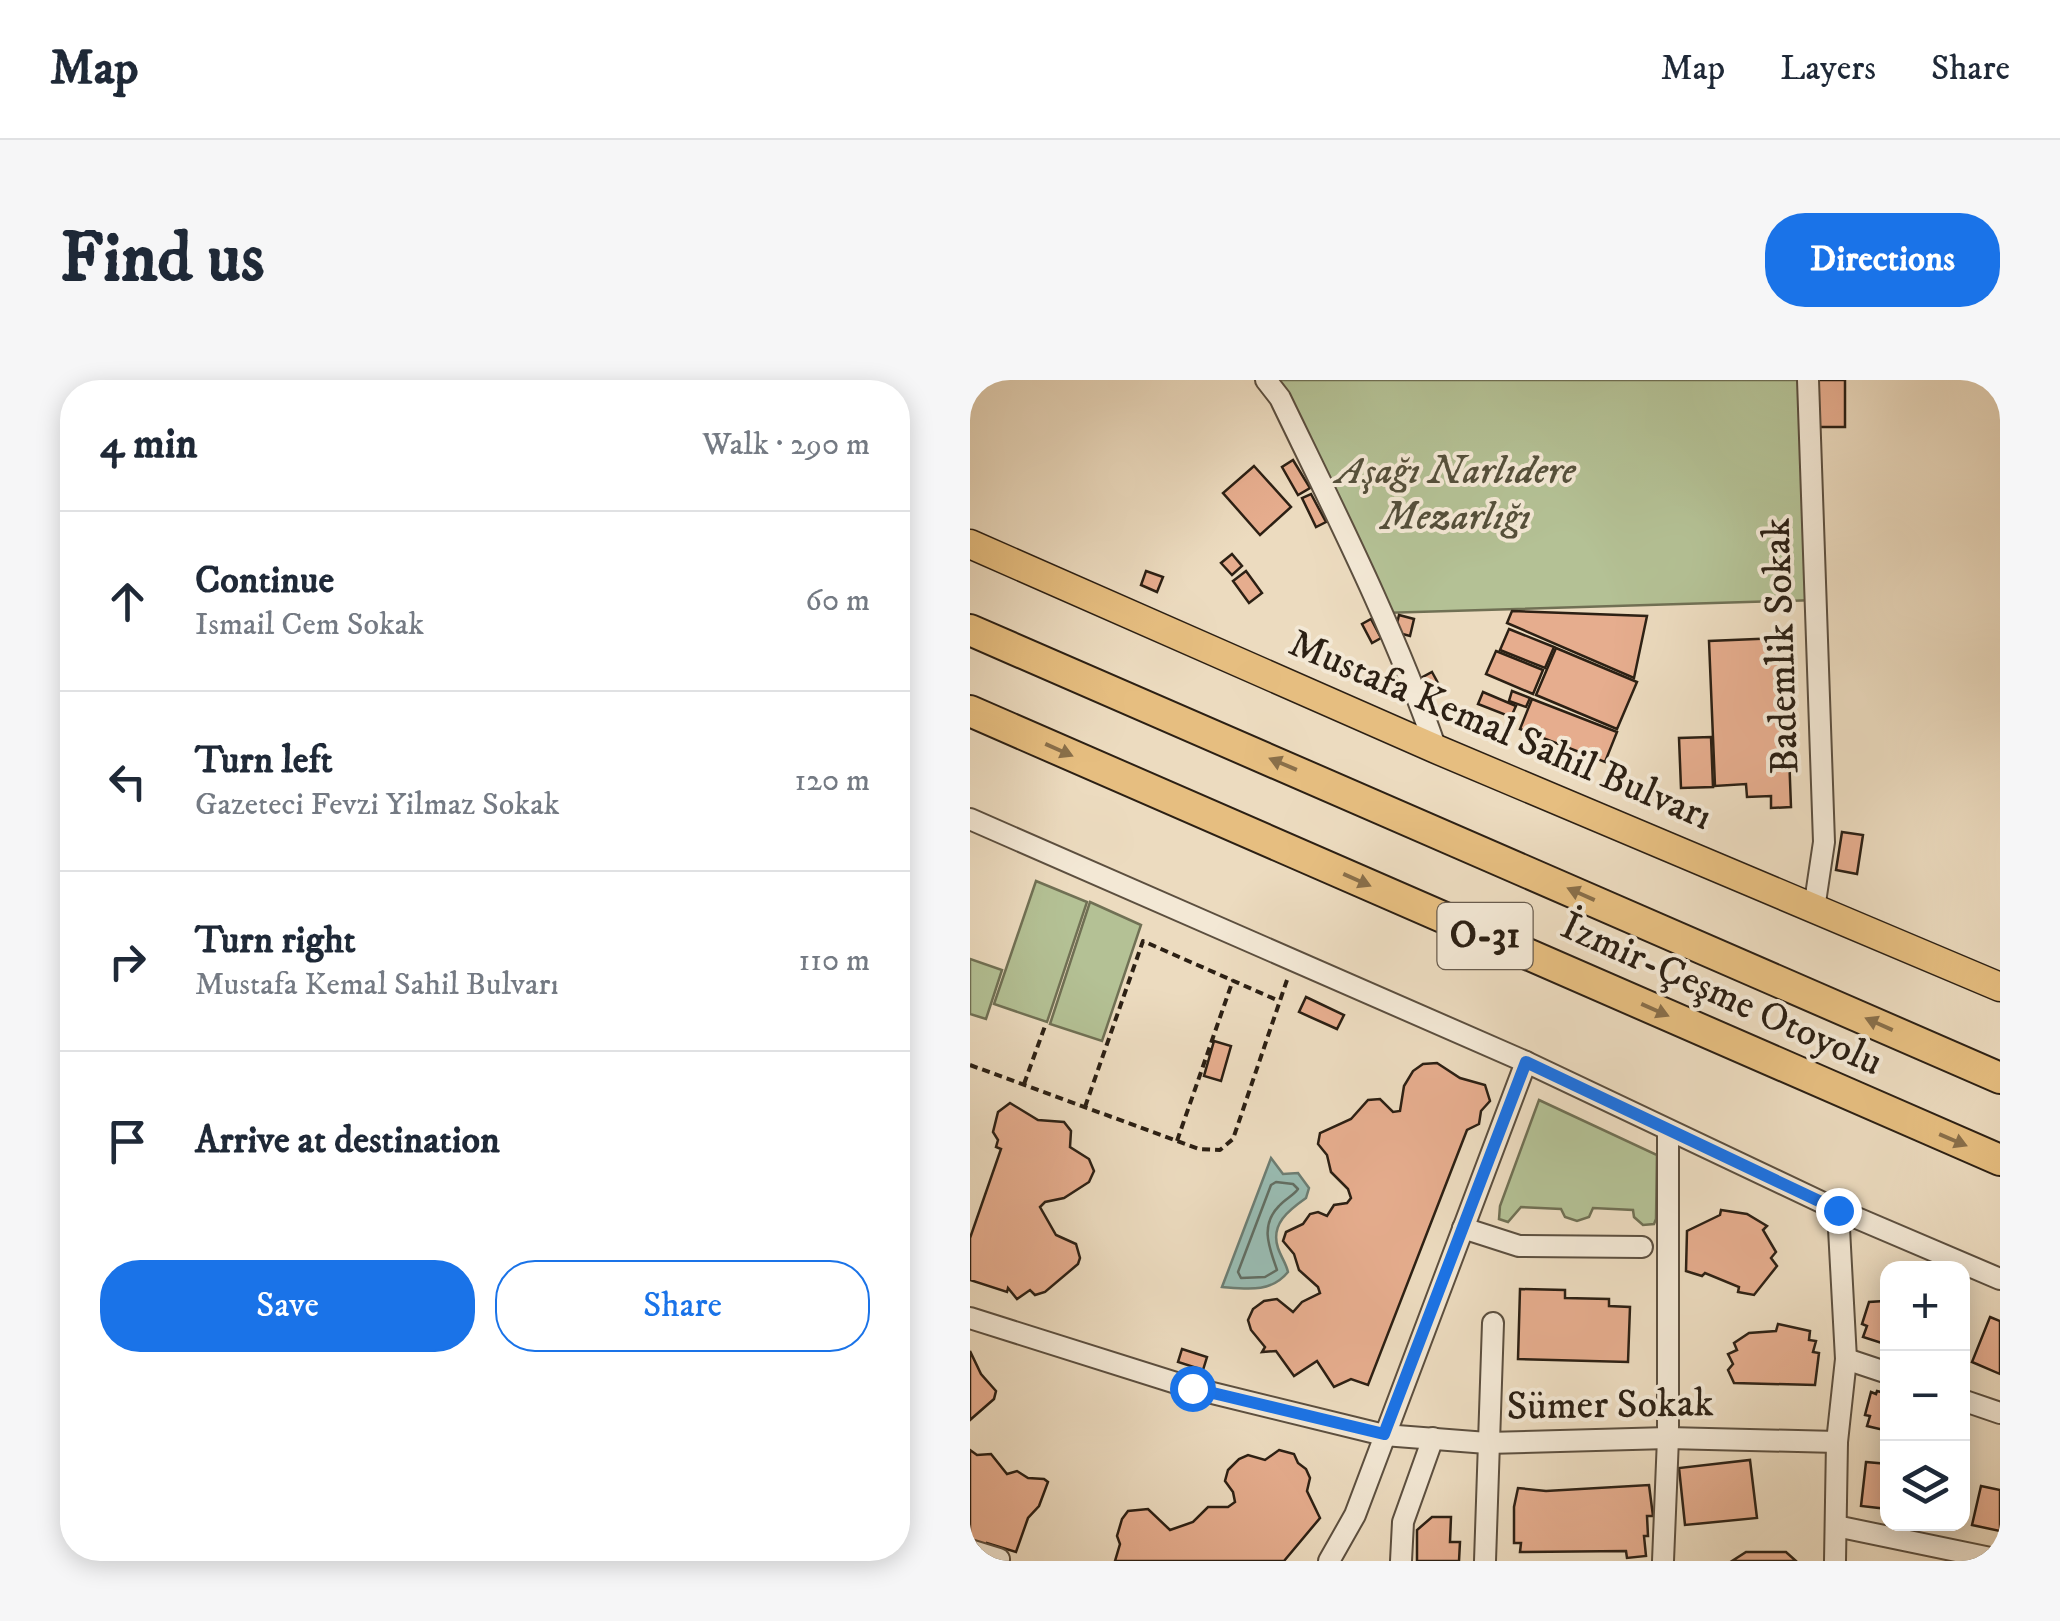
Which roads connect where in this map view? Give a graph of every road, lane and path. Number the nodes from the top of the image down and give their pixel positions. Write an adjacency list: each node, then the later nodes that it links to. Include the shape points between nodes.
1 (1266, 380): 6 (street, via 1358,558)
2 (1808, 380): 8 (street, Bademlik Sokak, via 1824,842)
3 (970, 544): 6 (main road, Mustafa Kemal Sahil Bulvarı)
4 (970, 630): 16 (highway, İzmir-Çeşme Otoyolu / O-31, one-way to 4)
5 (970, 711): 21 (highway, İzmir-Çeşme Otoyolu / O-31, one-way to 21)
6 (1436, 750): 8 (main road, Mustafa Kemal Sahil Bulvarı)
7 (970, 819): 9 (street)
8 (1814, 909): 11 (main road, Mustafa Kemal Sahil Bulvarı)
9 (1293, 960): 12 (path); 14 (street)
10 (1233, 980): 12 (path); 18 (path, via 1143,940); 20 (path)
11 (2000, 987)
12 (1280, 1001): 20 (path, via 1233,1139 1220,1150)
13 (1045, 1026): 17 (path)
14 (1526, 1062): 19 (street); 23 (street)
15 (970, 1066): 17 (path)
16 (2000, 1078)
17 (1024, 1084): 18 (path)
18 (1085, 1107): 20 (path)
19 (1668, 1132): 22 (street); 34 (street)
20 (1177, 1141)
21 (2000, 1160)
22 (1838, 1210): 25 (street); 28 (street)
23 (1463, 1228): 24 (street, via 1520,1246); 32 (street)
24 (1642, 1247)
25 (2000, 1279)
26 (970, 1318): 32 (street, Sümer Sokak, via 1192,1388)
27 (1493, 1323): 36 (street)
28 (1846, 1359): 29 (street); 35 (street)
29 (1880, 1371)
30 (1970, 1403): 31 (street)
31 (2000, 1413)
32 (1384, 1434): 33 (street, Sümer Sokak); 42 (street)
33 (1433, 1438): 36 (street, Sümer Sokak); 43 (street, via 1404,1522)
34 (1668, 1438): 35 (street, Sümer Sokak); 36 (street, Sümer Sokak); 45 (street)
35 (1837, 1442): 37 (street)
36 (1488, 1443): 44 (street)
37 (1836, 1526): 39 (street); 46 (street)
38 (970, 1550): 40 (street)
39 (1935, 1554): 41 (street)
40 (999, 1559)
41 (2000, 1560)
42 (1329, 1561)
43 (1401, 1561)
44 (1485, 1561)
45 (1663, 1561)
46 (1835, 1561)

